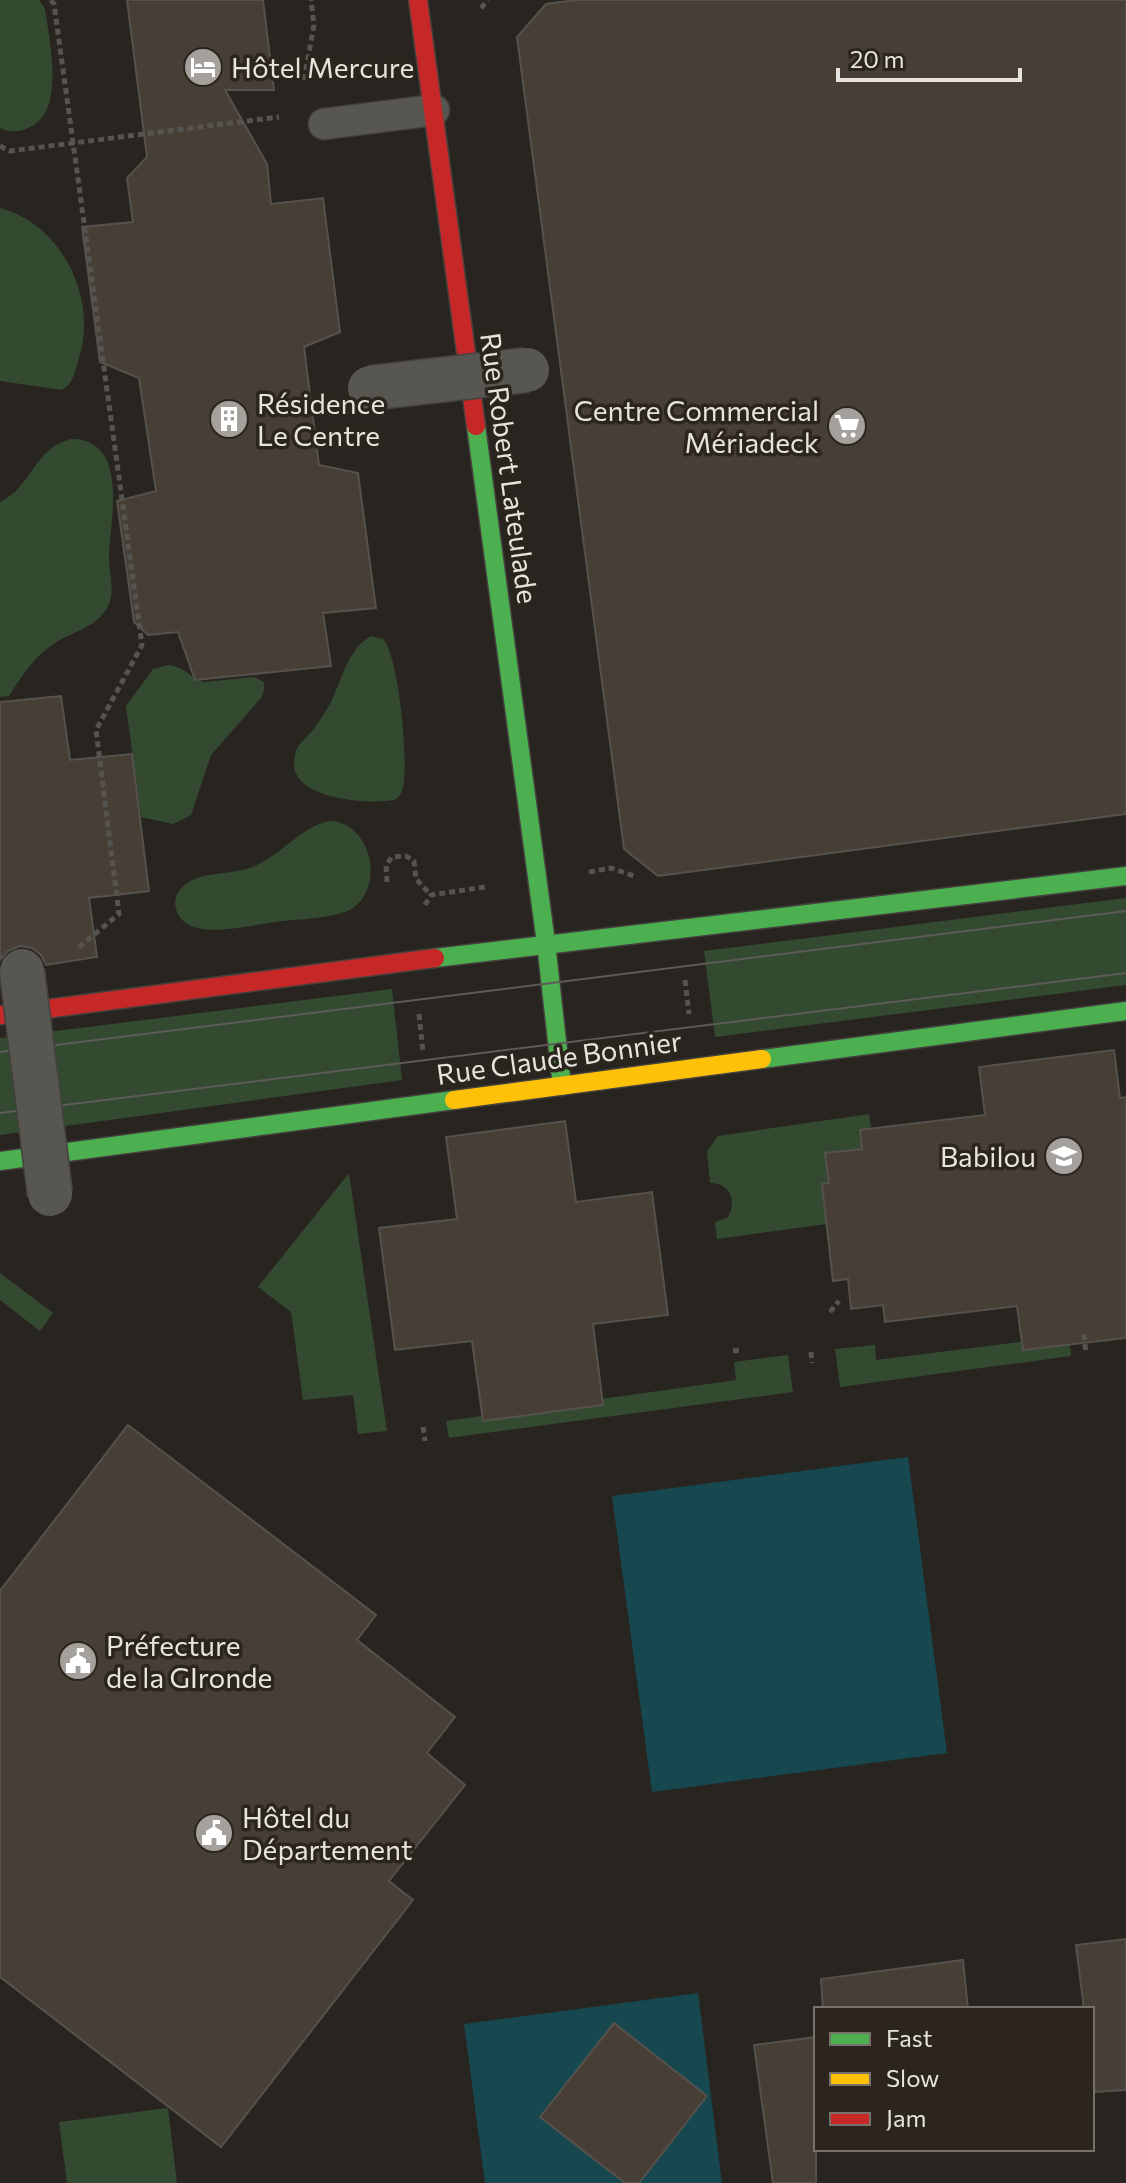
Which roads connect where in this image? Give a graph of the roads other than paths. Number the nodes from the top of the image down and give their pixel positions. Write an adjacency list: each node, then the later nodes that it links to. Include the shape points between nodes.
1 (418, 0): 2 (street, Rue Robert Lateulade)
2 (434, 110): 3 (lane); 7 (street, Rue Robert Lateulade)
3 (324, 124)
4 (527, 370): 5 (street, bridge)
5 (370, 388)
6 (1126, 876): 7 (street)
7 (546, 943): 10 (street); 11 (street, Rue Robert Lateulade)
8 (22, 971): 13 (street, bridge)
9 (1126, 1011): 11 (street, Rue Claude Bonnier)
10 (0, 1015)
11 (562, 1086): 12 (street, Rue Claude Bonnier)
12 (0, 1161)
13 (50, 1194)

